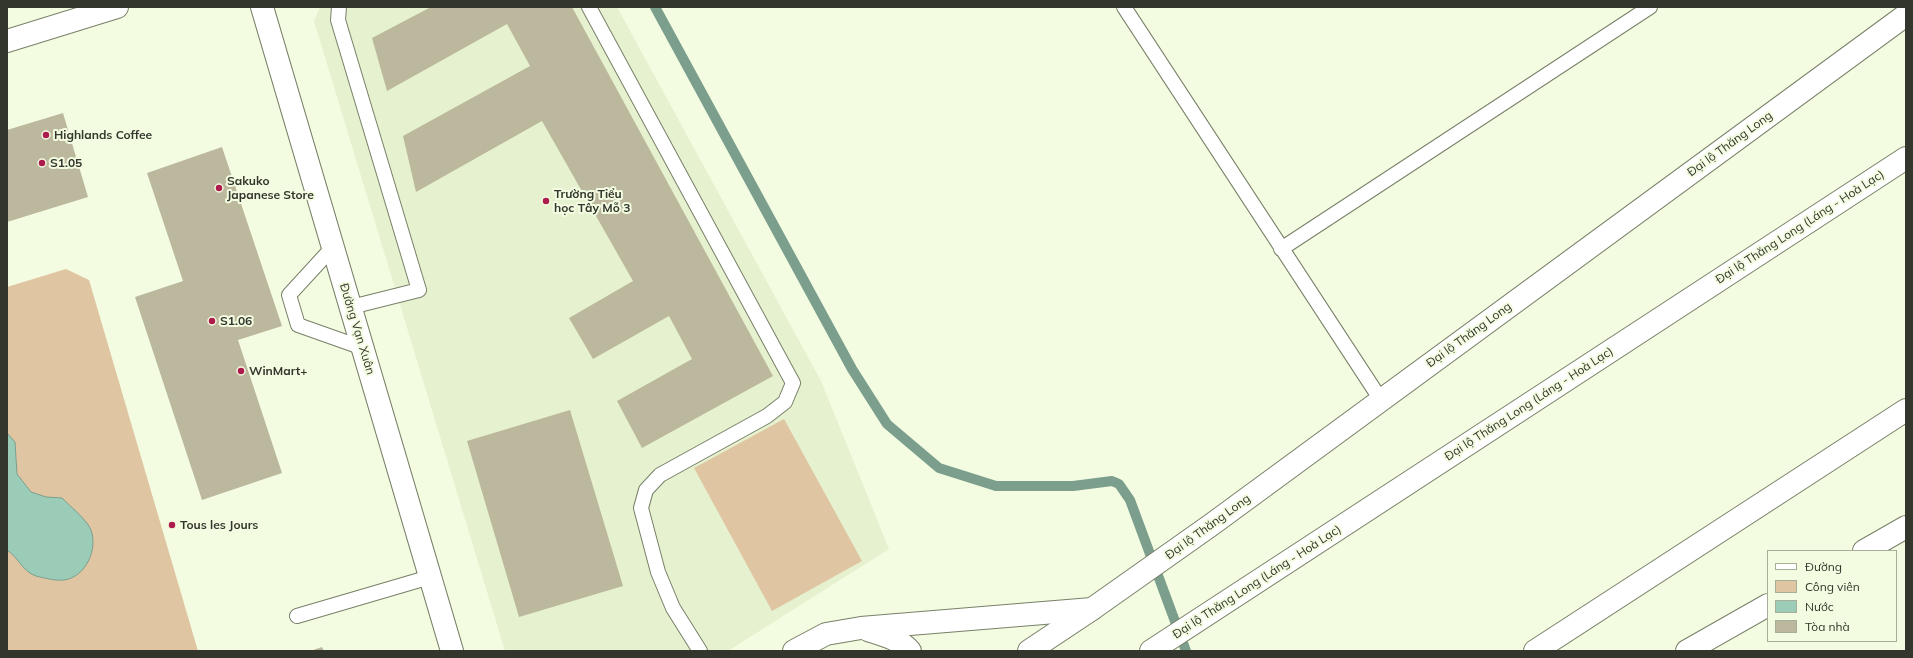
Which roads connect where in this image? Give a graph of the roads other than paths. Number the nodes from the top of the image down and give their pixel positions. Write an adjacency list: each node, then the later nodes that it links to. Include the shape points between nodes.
1 (117, 7): 8 (main road)
2 (262, 7): 10 (main road, Đường Vạn Xuân)
3 (338, 7): 12 (lane, via 338,20 419,290)
4 (589, 7): 25 (lane, via 793,383 786,402 766,416 660,475 646,490 640,508 658,572 673,608)
5 (1124, 7): 11 (lane)
6 (1650, 7): 11 (lane)
7 (1906, 15): 14 (main road, Đại lộ Thăng Long)
8 (7, 41)
9 (1906, 158): 23 (main road, Đại lộ Thăng Long (Láng - Hoà Lạc))
10 (333, 247): 12 (main road, Đường Vạn Xuân); 13 (lane, via 289,295 298,325)
11 (1281, 249): 14 (lane)
12 (350, 307): 13 (main road, Đường Vạn Xuân)
13 (363, 348): 18 (main road, Đường Vạn Xuân)
14 (1381, 400): 19 (main road, Đại lộ Thăng Long)
15 (1906, 410): 29 (main road)
16 (1906, 527): 17 (main road)
17 (1866, 550)
18 (430, 577): 21 (lane); 24 (main road, Đường Vạn Xuân)
19 (1098, 605): 22 (main road); 28 (main road, Đại lộ Thăng Long)
20 (1767, 606): 30 (main road)
21 (297, 616)
22 (861, 628): 26 (main road, via 826,634); 27 (main road, via 891,637)
23 (1156, 648)
24 (452, 651)
25 (700, 651)
26 (794, 651)
27 (910, 651)
28 (1029, 651)
29 (1535, 651)
30 (1687, 651)

